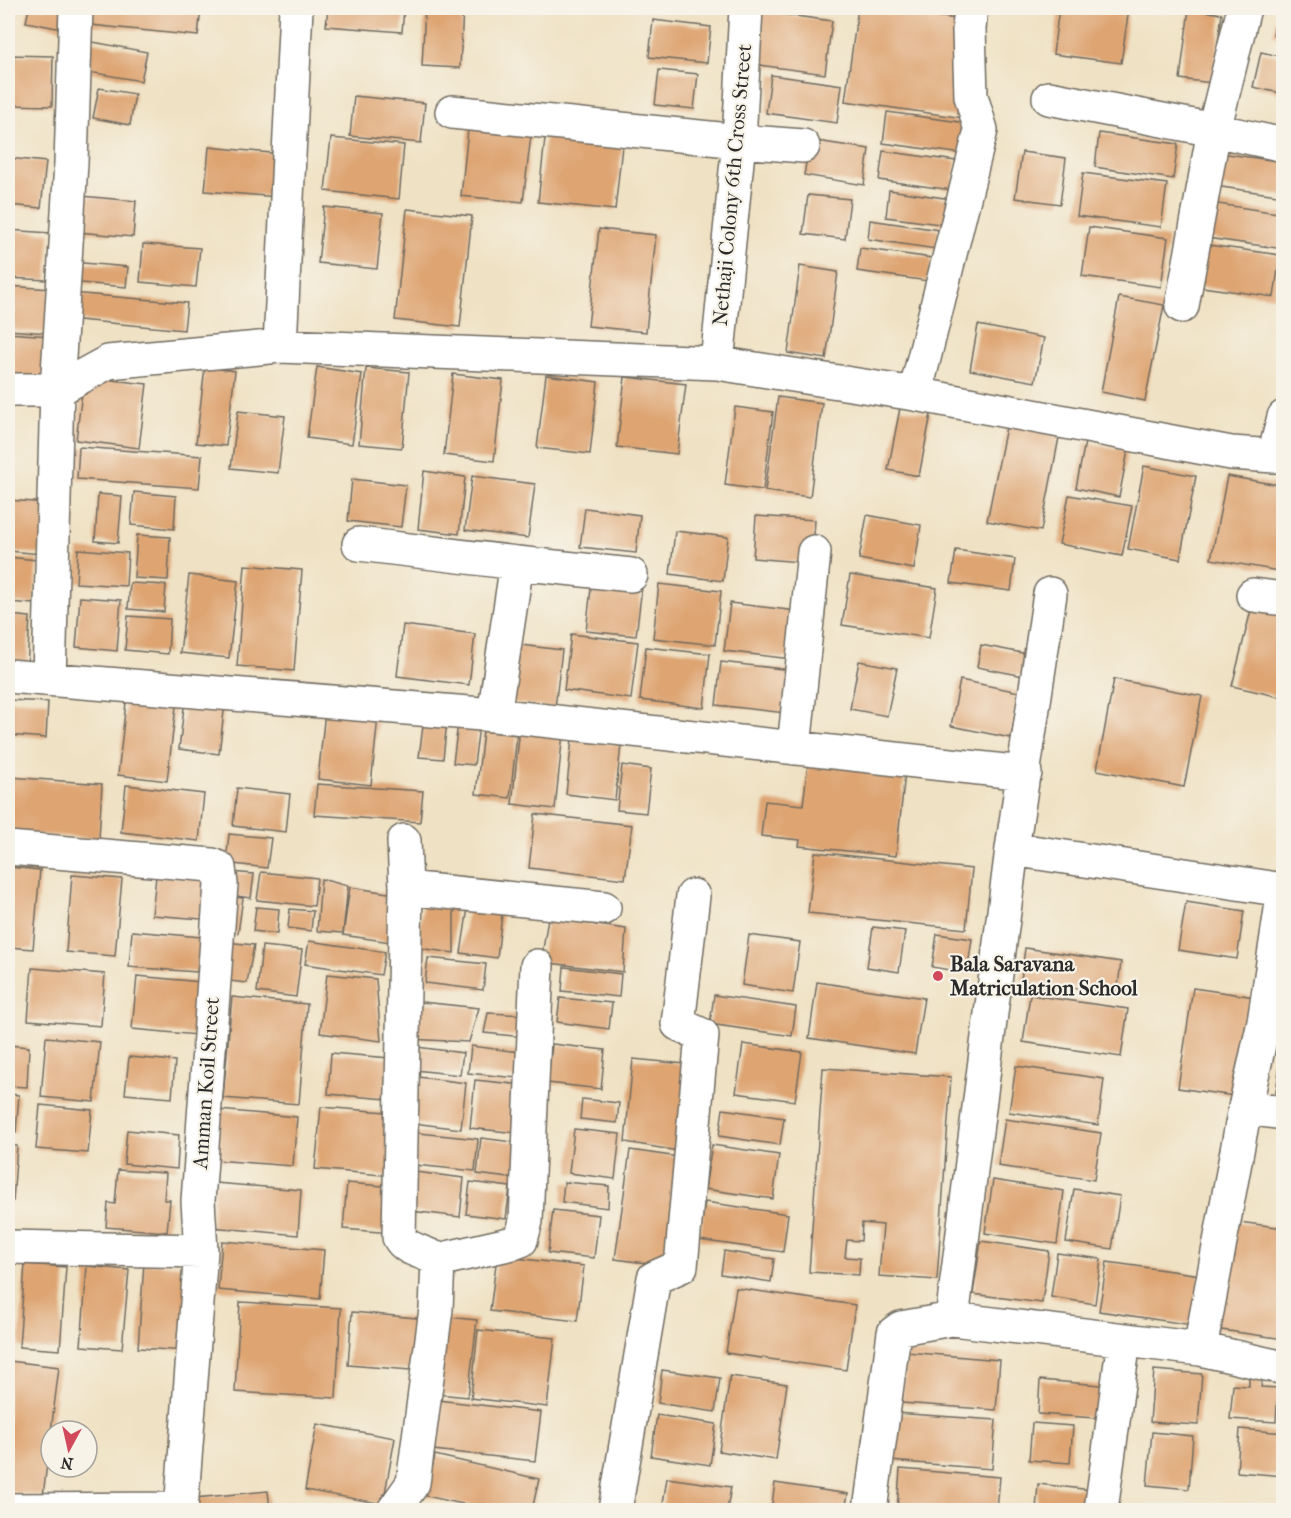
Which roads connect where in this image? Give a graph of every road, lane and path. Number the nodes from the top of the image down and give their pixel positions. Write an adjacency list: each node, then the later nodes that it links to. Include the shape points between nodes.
1 (76, 8): 16 (street)
2 (296, 8): 13 (street)
3 (746, 8): 9 (street, Nethaji Colony 6th Cross Street)
4 (971, 8): 17 (street, via 971,96 981,130)
5 (1244, 8): 8 (street)
6 (1049, 98): 8 (street)
7 (452, 112): 9 (street)
8 (1214, 130): 10 (street); 12 (street)
9 (739, 141): 11 (street); 14 (street, Nethaji Colony 6th Cross Street)
10 (1284, 145)
11 (803, 146)
12 (1182, 306)
13 (280, 346): 14 (street); 16 (street, via 108,362)
14 (717, 363): 17 (street)
15 (8, 390): 16 (street)
16 (57, 390): 25 (street)
17 (915, 394): 18 (street, via 1231,453 1274,456)
18 (1284, 417)
19 (359, 544): 21 (street)
20 (814, 552): 27 (street)
21 (517, 564): 22 (street); 26 (street)
22 (631, 575)
23 (1050, 594): 28 (street)
24 (8, 676): 25 (street)
25 (50, 679): 26 (street)
26 (494, 715): 27 (street)
27 (794, 748): 28 (street)
28 (1025, 773): 31 (street)
29 (404, 841): 32 (street)
30 (8, 848): 40 (street, Amman Koil Street, via 219,868 221,884 198,1201)
31 (1012, 849): 33 (street); 42 (street)
32 (406, 888): 35 (street); 41 (street, via 399,1237 410,1248)
33 (1284, 890): 37 (street, via 1264,1022)
34 (693, 896): 49 (street, via 678,1024 702,1035 681,1266 654,1278)
35 (604, 908)
36 (537, 966): 41 (street, via 524,1234 513,1243)
37 (1245, 1108): 38 (street); 44 (street)
38 (1284, 1113)
39 (8, 1247): 40 (street)
40 (201, 1251): 47 (street, Amman Koil Street)
41 (438, 1260): 48 (street, via 436,1309 413,1483)
42 (952, 1319): 43 (street); 50 (street, via 901,1328 894,1333)
43 (1124, 1340): 44 (street); 51 (street)
44 (1200, 1349): 45 (street)
45 (1284, 1368)
46 (8, 1510): 47 (street)
47 (181, 1510)
48 (394, 1510)
49 (615, 1510)
50 (870, 1510)
51 (1101, 1510)

